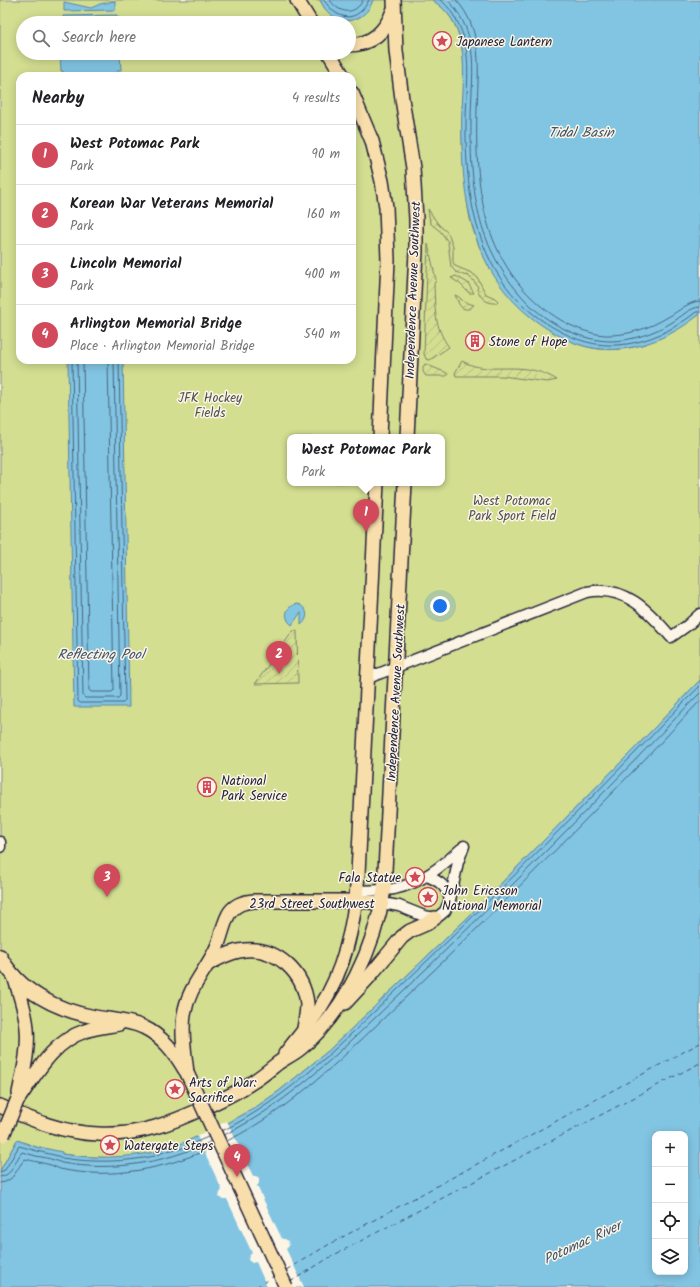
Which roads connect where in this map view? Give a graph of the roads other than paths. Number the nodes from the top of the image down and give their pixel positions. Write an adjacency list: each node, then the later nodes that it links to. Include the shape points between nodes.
1 (297, 0): 3 (main road)
2 (394, 3): 4 (main road, via 388,22 381,33 365,43); 9 (main road, Independence Avenue Southwest, via 398,66 413,168 416,219)
3 (307, 16)
4 (356, 44)
5 (333, 60): 6 (main road)
6 (341, 72)
7 (356, 103): 8 (main road, Independence Avenue Southwest, via 372,141 386,207 388,260)
8 (380, 434)
9 (407, 434)
10 (377, 486): 14 (main road)
11 (405, 486): 13 (main road, Independence Avenue Southwest)
12 (700, 614): 13 (street, via 671,637 634,600 610,591 598,590 558,602)
13 (396, 667): 14 (street); 19 (main road, Independence Avenue Southwest)
14 (368, 678): 18 (main road)
15 (0, 842): 16 (street)
16 (0, 847)
17 (427, 876): 19 (street); 20 (street, via 442,884); 20 (street, via 464,846)
18 (356, 896): 19 (main road, 23rd Street Southwest); 22 (main road, 23rd Street Southwest, via 242,903 233,908 227,916 219,942); 26 (main road, via 349,940 338,974 321,1007)
19 (383, 896): 21 (street, via 399,906); 25 (main road, Independence Avenue Southwest, via 373,936 361,964 341,1001)
20 (450, 900): 21 (street, via 445,911)
21 (435, 918): 25 (main road, via 402,937 358,990)
22 (208, 964): 26 (main road, via 241,950 261,951 285,962 299,978 305,994 307,1009); 28 (main road, via 193,986 185,1009 183,1032)
23 (5, 965): 24 (main road, via 31,991 53,1004 83,1014); 29 (main road, via 27,1028)
24 (130, 1022): 28 (main road, via 150,1030 163,1040); 29 (main road, via 86,1030 68,1039 49,1055)
25 (324, 1024): 27 (main road, via 301,1048)
26 (303, 1031): 27 (main road)
27 (278, 1063): 30 (main road, via 251,1083 215,1103 166,1125 137,1132 98,1134 68,1131)
28 (186, 1073): 32 (main road, bridge)
29 (25, 1082): 31 (main road, bridge)
30 (0, 1106)
31 (2, 1138)
32 (286, 1287)

